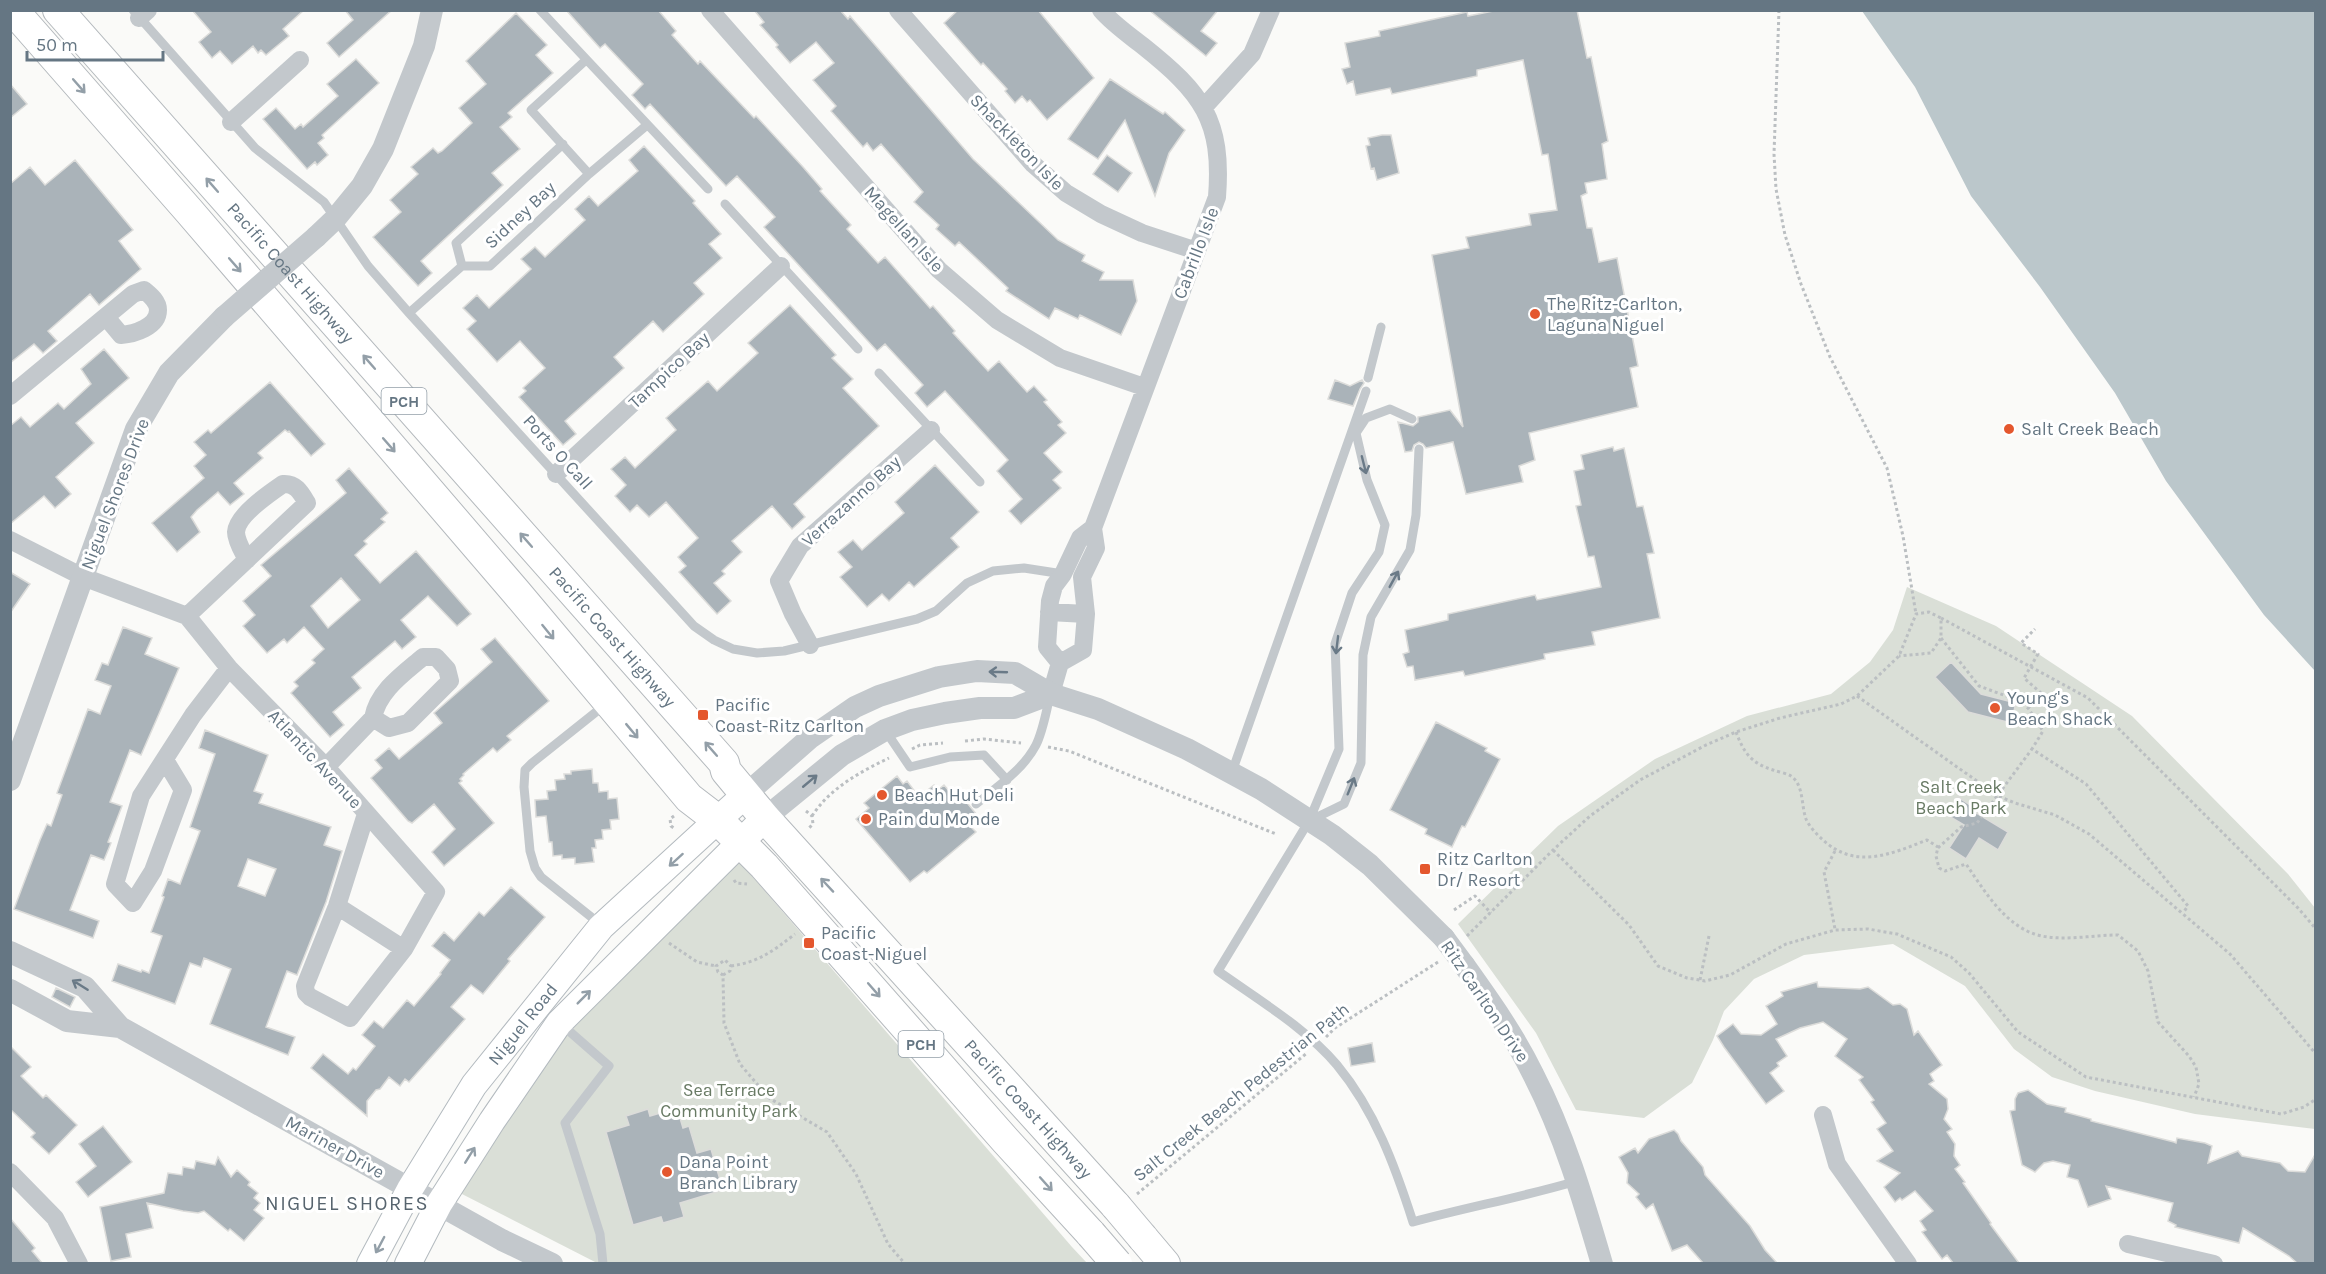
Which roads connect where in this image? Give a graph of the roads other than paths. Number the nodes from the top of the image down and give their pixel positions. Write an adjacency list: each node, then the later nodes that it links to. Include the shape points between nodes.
1 (13, 10): 50 (highway, Pacific Coast Highway / PCH, one-way to 50)
2 (58, 10): 58 (highway, Pacific Coast Highway / PCH, one-way to 2, via 724,763)
3 (432, 10): 19 (street, Niguel Shores Drive, via 424,46 383,149 362,186)
4 (540, 10): 11 (lane)
5 (710, 10): 29 (street, Magellan Isle, via 939,270 997,320 1060,358)
6 (897, 10): 20 (street, Shackleton Isle, via 1033,164 1066,193 1142,233)
7 (1101, 10): 12 (street, Cabrillo Isle, via 1177,73)
8 (1270, 10): 12 (street, via 1252,54)
9 (140, 13): 13 (lane, Ports O Call)
10 (300, 60): 13 (street)
11 (586, 60): 14 (lane); 15 (lane, via 531,110)
12 (1204, 106): 20 (street, Cabrillo Isle, via 1219,166 1217,197)
13 (231, 122): 19 (lane, Ports O Call, via 255,148 324,202)
14 (647, 125): 16 (lane, Sidney Bay); 17 (lane)
15 (562, 144): 16 (lane); 21 (lane, via 456,243)
16 (589, 174): 21 (lane, Sidney Bay, via 490,266)
17 (708, 189)
18 (725, 204): 22 (lane)
19 (335, 219): 23 (lane, Ports O Call, via 368,266); 41 (street, Niguel Shores Drive, bridge, via 224,317 169,373 136,429)
20 (1197, 251): 29 (street, Cabrillo Isle)
21 (462, 266): 23 (lane)
22 (781, 266): 26 (lane); 35 (street, Tampico Bay)
23 (410, 313): 35 (lane, Ports O Call)
24 (106, 317): 31 (street)
25 (1381, 327): 28 (lane)
26 (858, 349)
27 (879, 373): 33 (lane)
28 (1368, 378)
29 (1144, 387): 37 (street, Cabrillo Isle)
30 (1366, 391): 55 (lane)
31 (10, 396)
32 (1412, 419): 63 (lane, one-way to 63, via 1390,409 1366,418 1356,433 1367,480 1385,525 1379,552 1352,593 1335,644 1339,749)
33 (931, 430): 36 (lane); 46 (street, Verrazanno Bay, via 800,546 786,566 779,582)
34 (1419, 449): 63 (lane, one-way to 34, via 1344,804 1360,763 1363,655 1371,617 1410,550)
35 (556, 474): 46 (lane, Ports O Call, via 694,626 714,640 733,649 757,653)
36 (980, 482)
37 (1093, 528): 40 (street, Cabrillo Isle, via 1080,538); 42 (street, Cabrillo Isle, via 1096,548)
38 (10, 540): 41 (street)
39 (247, 560): 45 (street)
40 (1063, 574): 42 (street); 43 (street, Cabrillo Isle, via 1054,586); 46 (lane, Ports O Call, via 1024,568 993,571 967,583 936,611 917,619)
41 (83, 577): 45 (street); 56 (street, Niguel Shores Drive)
42 (1082, 577): 44 (street)
43 (1049, 612): 44 (street); 47 (street, Cabrillo Isle, via 1047,647)
44 (1086, 614): 47 (street, via 1083,650)
45 (187, 616): 48 (street, Atlantic Avenue)
46 (810, 645)
47 (1060, 663): 49 (street)
48 (229, 668): 53 (street); 54 (street, Atlantic Avenue)
49 (1051, 694): 52 (street, via 1014,708 945,713); 55 (street, Ritz Carlton Drive, via 1098,709); 57 (lane, via 1036,744); 58 (street, Ritz Carlton Drive, one-way to 58, via 1016,673 977,671 939,677 879,696 855,707 810,738)
50 (608, 703): 62 (highway, Pacific Coast Highway / PCH, one-way to 62, via 688,798); 66 (lane, via 532,763 525,770 524,787 535,868)
51 (374, 718): 54 (street)
52 (885, 730): 57 (lane, via 910,767 950,757 984,755); 61 (street, one-way to 52, via 842,755)
53 (165, 760): 53 (street, via 141,796 115,884 133,903 153,871 183,790)
54 (326, 767): 60 (street, Atlantic Avenue)
55 (1232, 772): 63 (street, Ritz Carlton Drive)
56 (10, 780)
57 (1007, 780): 59 (lane)
58 (745, 795): 61 (highway, Pacific Coast Highway / PCH); 62 (main road, Niguel Road)
59 (976, 804)
60 (366, 814): 65 (street); 67 (street, Atlantic Avenue, via 436,892)
61 (765, 818): 64 (main road, Niguel Road); 84 (highway, Pacific Coast Highway / PCH, one-way to 61, bridge, via 1143,1238 1123,1202)
62 (719, 821): 64 (highway, Pacific Coast Highway / PCH); 66 (main road, Niguel Road, one-way to 66)
63 (1309, 821): 74 (street, Ritz Carlton Drive, bridge, via 1370,865 1454,939 1464,965 1534,1074); 74 (lane, via 1218,971 1317,1045 1337,1065 1371,1116 1394,1164 1413,1222)
64 (740, 842): 70 (main road, Niguel Road, one-way to 64); 83 (highway, Pacific Coast Highway / PCH, one-way to 83, bridge)
65 (337, 906): 67 (street); 67 (street, Atlantic Avenue, via 305,986 306,993 350,1018)
66 (603, 926): 75 (main road, Niguel Road, via 474,1084)
67 (404, 949)
68 (10, 952): 71 (street, Mariner Drive, one-way to 68, via 85,987)
69 (10, 990): 71 (street, Mariner Drive, via 67,1021)
70 (559, 1023): 76 (main road, Niguel Road, one-way to 70); 82 (lane, via 609,1066 565,1123 600,1234)
71 (120, 1027): 75 (street, Mariner Drive)
72 (1823, 1115): 86 (street, via 1837,1164)
73 (10, 1172): 78 (street, via 55,1218)
74 (1577, 1181): 85 (street, Ritz Carlton Drive)
75 (410, 1189): 76 (street, Mariner Drive); 79 (main road, Niguel Road, one-way to 79)
76 (439, 1204): 80 (main road, Niguel Road); 81 (street, Mariner Drive)
77 (2128, 1244): 87 (street)
78 (79, 1263)
79 (370, 1263)
80 (408, 1263)
81 (552, 1263)
82 (603, 1263)
83 (1117, 1263)
84 (1165, 1263)
85 (1602, 1263)
86 (1908, 1263)
87 (2214, 1263)

